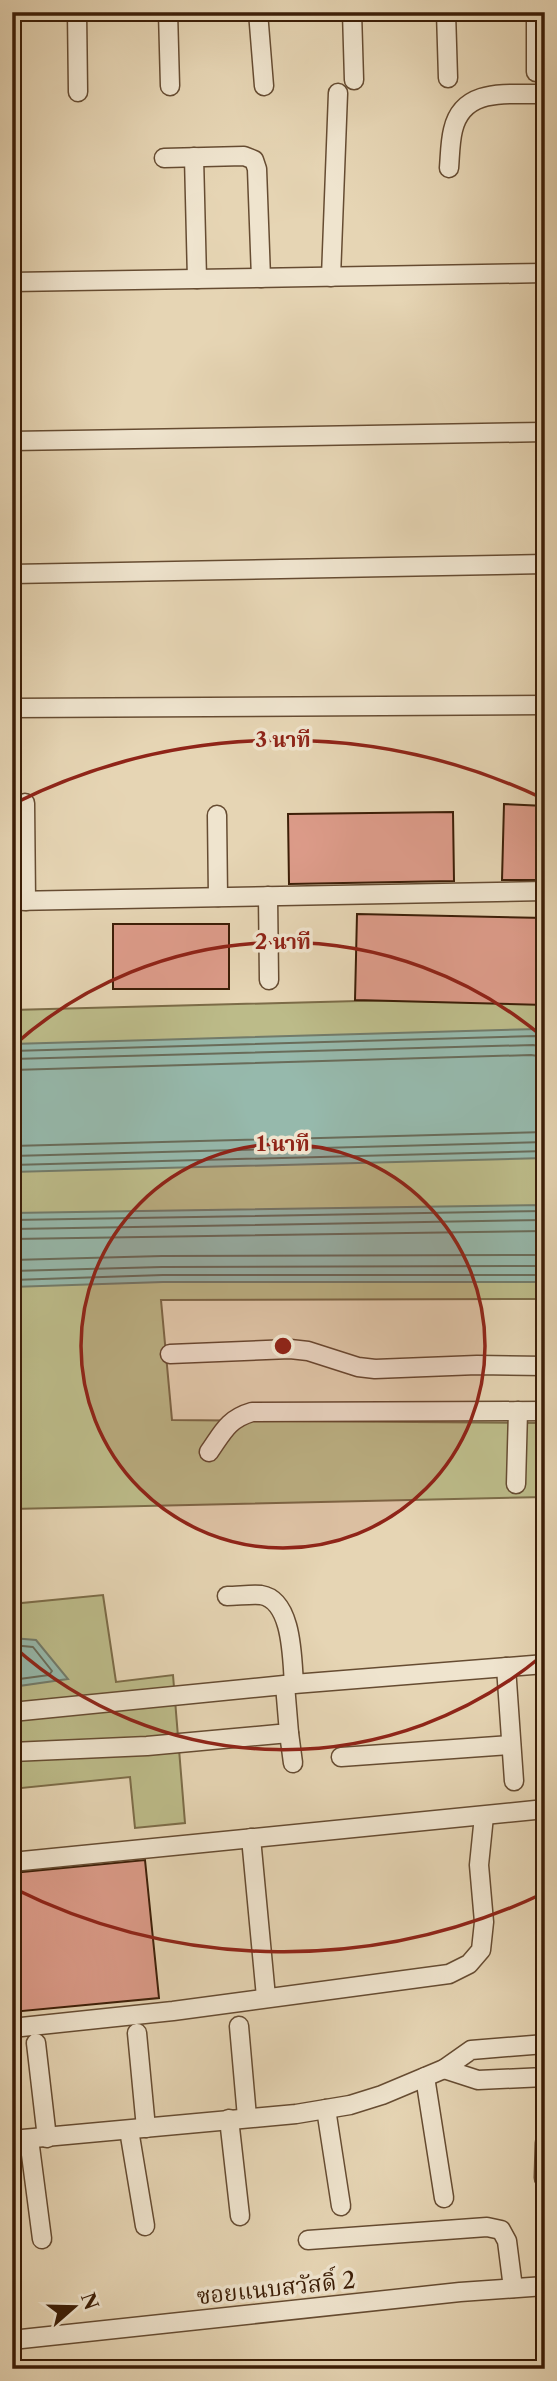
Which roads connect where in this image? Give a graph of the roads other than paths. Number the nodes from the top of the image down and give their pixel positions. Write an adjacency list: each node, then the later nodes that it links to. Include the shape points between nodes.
1 (77, 12): 12 (street)
2 (168, 12): 10 (street)
3 (258, 12): 11 (street)
4 (352, 12): 9 (street)
5 (446, 12): 8 (street)
6 (536, 12): 7 (street)
7 (536, 72)
8 (448, 78)
9 (354, 80)
10 (170, 86)
11 (264, 86)
12 (78, 92)
13 (338, 93): 19 (street)
14 (545, 94): 17 (street, via 485,96 467,103 453,128)
15 (194, 157): 16 (street); 20 (street, via 254,160); 21 (street)
16 (164, 158)
17 (449, 168)
18 (545, 273): 19 (street)
19 (331, 276): 20 (street)
20 (261, 278): 21 (street)
21 (197, 279): 22 (street)
22 (12, 282)
23 (545, 432): 24 (street)
24 (12, 441)
25 (545, 564): 26 (street)
26 (12, 574)
27 (545, 705): 28 (street)
28 (12, 708)
29 (25, 803): 34 (street)
30 (218, 815): 33 (street)
31 (545, 891): 32 (street)
32 (268, 896): 33 (street); 35 (street)
33 (218, 897): 34 (street)
34 (19, 901)
35 (269, 980)
36 (170, 1354): 37 (street, via 290,1349 376,1369)
37 (545, 1366)
38 (545, 1410): 39 (street)
39 (518, 1411): 40 (street, via 252,1412 237,1416); 41 (street)
40 (209, 1452)
41 (516, 1484)
42 (228, 1596): 45 (street, via 264,1595 276,1602 290,1639)
43 (545, 1664): 44 (street)
44 (506, 1667): 45 (street); 48 (street)
45 (290, 1685): 46 (street); 47 (street)
46 (12, 1712)
47 (289, 1733): 49 (street); 51 (street)
48 (511, 1745): 50 (street); 52 (street)
49 (12, 1752)
50 (341, 1757)
51 (293, 1763)
52 (514, 1781)
53 (545, 1809): 54 (street)
54 (484, 1816): 55 (street); 57 (street, via 479,1865 484,1922 481,1950 469,1964 449,1974)
55 (251, 1838): 56 (street); 57 (street)
56 (12, 1862)
57 (266, 1997): 59 (street)
58 (239, 2026): 67 (street)
59 (12, 2028)
60 (137, 2033): 69 (street)
61 (36, 2043): 70 (street)
62 (545, 2043): 63 (street, via 471,2050)
63 (444, 2068): 64 (street); 65 (street, via 478,2080)
64 (425, 2077): 66 (street, via 382,2095); 73 (street)
65 (545, 2077)
66 (326, 2109): 67 (street); 74 (street)
67 (247, 2117): 68 (street)
68 (229, 2119): 69 (street); 75 (street)
69 (137, 2129): 70 (street); 76 (street)
70 (30, 2139): 77 (street)
71 (545, 2143): 72 (street)
72 (544, 2178)
73 (444, 2198)
74 (341, 2206)
75 (240, 2216)
76 (145, 2226)
77 (42, 2239)
78 (308, 2240): 80 (street, via 487,2227 501,2230 507,2241)
79 (545, 2286): 80 (street, ซอยแนบสวัสดิ์ 2)
80 (513, 2288): 81 (street, ซอยแนบสวัสดิ์ 2)
81 (12, 2340)

